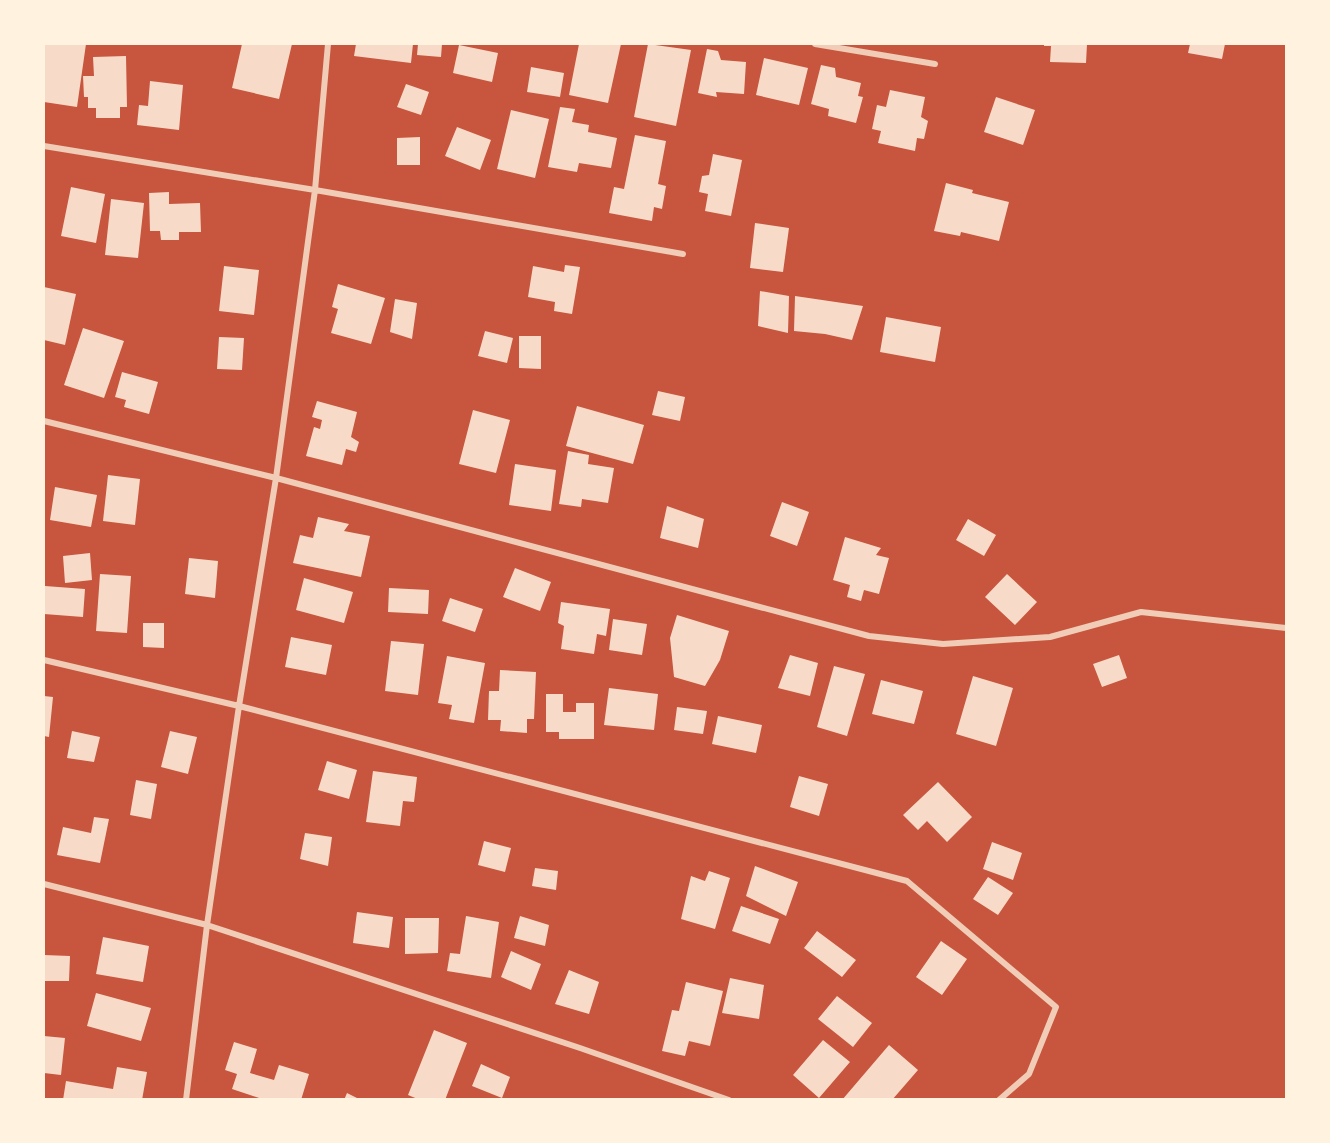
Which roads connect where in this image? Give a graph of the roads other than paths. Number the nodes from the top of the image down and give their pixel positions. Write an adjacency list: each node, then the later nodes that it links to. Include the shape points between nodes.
1 (328, 44): 5 (street)
2 (815, 44): 3 (street)
3 (935, 64)
4 (44, 146): 5 (street)
5 (315, 190): 6 (street); 8 (street)
6 (683, 254)
7 (44, 421): 8 (street)
8 (276, 478): 9 (street, via 869,636 944,644 1050,637 1141,612); 11 (street)
9 (1287, 628)
10 (44, 660): 11 (street)
11 (239, 706): 13 (street); 16 (street, via 907,880 1056,1007 1029,1074)
12 (44, 884): 13 (street)
13 (207, 925): 14 (street); 15 (street)
14 (186, 1100)
15 (729, 1100)
16 (999, 1100)

